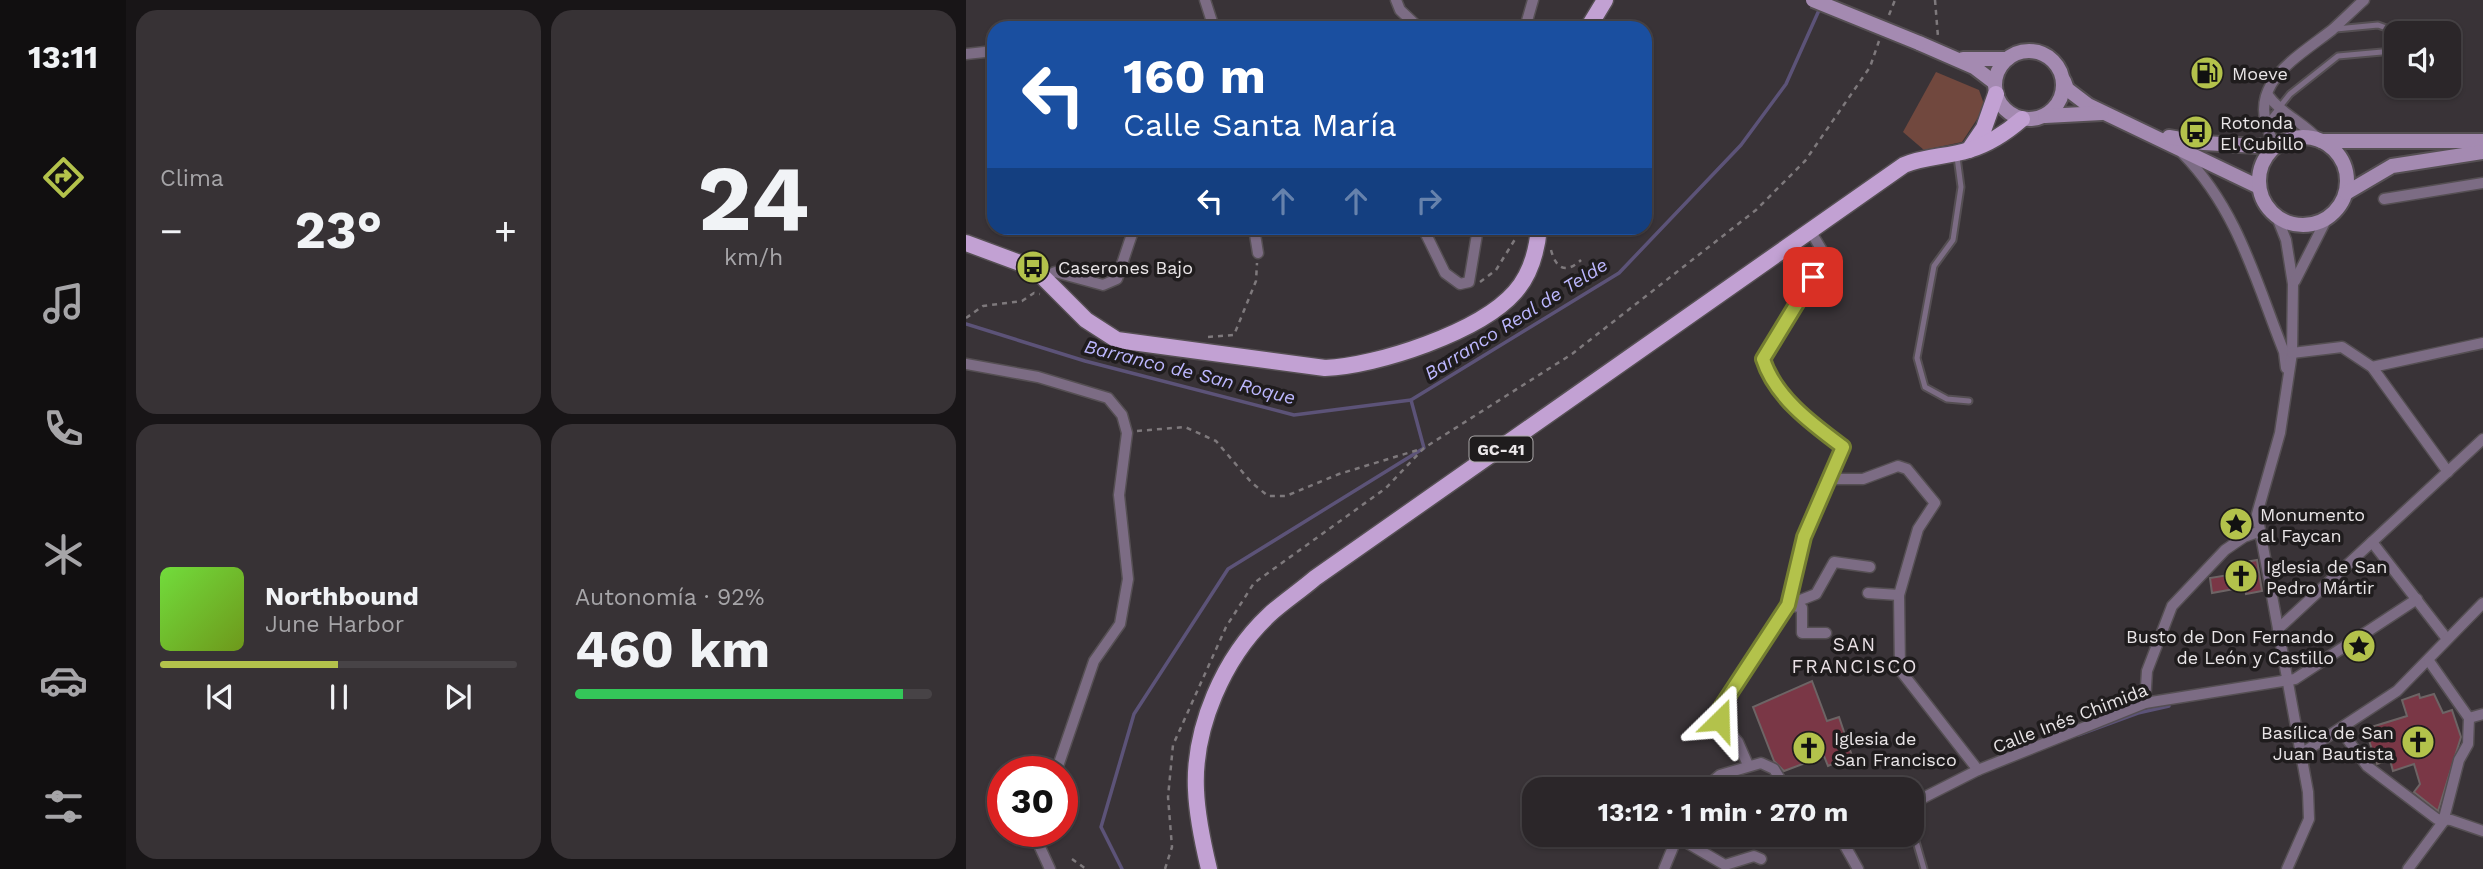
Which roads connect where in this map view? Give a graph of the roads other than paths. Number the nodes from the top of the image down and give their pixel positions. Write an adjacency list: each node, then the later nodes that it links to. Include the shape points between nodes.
1 (1205, 0): 7 (street)
2 (1396, 0): 8 (street)
3 (1533, 0): 9 (street)
4 (1605, 0): 10 (main road)
5 (1813, 0): 14 (main road, bridge)
6 (2364, 0): 11 (street)
7 (1212, 21)
8 (1412, 21)
9 (1527, 21)
10 (1592, 21)
11 (2333, 29): 18 (street, via 2280,71); 19 (lane, via 2389,29 2393,51 2338,56)
12 (987, 52): 13 (street)
13 (966, 54)
14 (1958, 59): 15 (main road); 17 (main road)
15 (2007, 59): 16 (main road, via 2016,53 2037,52 2055,62); 17 (main road)
16 (2064, 81): 20 (main road, via 2075,97); 21 (main road, via 2060,102)
17 (1995, 89): 22 (main road, via 2006,110); 29 (main road, via 1984,128)
18 (2267, 94): 19 (street); 23 (street)
19 (2278, 108): 23 (lane); 25 (street)
20 (2102, 113): 21 (main road); 24 (main road)
21 (2044, 117): 22 (main road)
22 (2022, 119): 29 (main road, GC-41, via 1989,142)
23 (2266, 124): 28 (street)
24 (2153, 134): 27 (main road); 28 (main road, via 2204,143)
25 (2320, 140): 26 (main road); 28 (main road, via 2297,137); 33 (main road, via 2340,157 2346,169)
26 (2483, 141)
27 (2174, 145): 32 (main road); 51 (street, via 2213,189 2241,235 2284,352)
28 (2276, 146): 32 (main road, via 2265,158)
29 (1962, 151): 37 (main road, GC-41, via 1904,165); 52 (lane, via 1953,240 1934,266 1917,358 1925,387 1947,398)
30 (2483, 152): 33 (main road, via 2392,166)
31 (2483, 183): 34 (street)
32 (2259, 187): 35 (main road)
33 (2346, 194): 36 (main road)
34 (2384, 199)
35 (2276, 215): 36 (main road, via 2301,225); 46 (street)
36 (2327, 218): 46 (street, via 2298,268)
37 (1811, 232): 55 (street, via 1826,257 1763,359 1768,375 1809,422 1843,447); 89 (main road, GC-41, via 1315,578 1268,616 1240,649 1219,687 1202,735 1196,789)
38 (1132, 235): 45 (street, via 1116,279 1102,285 1055,272)
39 (1255, 235): 44 (street)
40 (1426, 235): 41 (street, via 1445,273 1460,284 1469,282)
41 (1477, 235)
42 (1538, 235): 45 (main road, via 1532,265 1510,298 1485,315 1382,359 1343,367 1117,340 1086,320)
43 (966, 243): 45 (main road, via 1020,263)
44 (1258, 253)
45 (1043, 277)
46 (2294, 284): 48 (street)
47 (2483, 343): 50 (street)
48 (2292, 353): 50 (street, via 2342,347); 51 (street)
49 (966, 363): 74 (street, via 1038,377 1108,398 1122,415 1128,433 1119,495 1128,579 1120,624 1094,661)
50 (2372, 367): 54 (street)
51 (2289, 386): 56 (street, via 2257,514)
52 (1969, 401)
53 (2483, 439): 54 (street)
54 (2448, 471): 57 (street)
55 (1830, 479): 60 (street, via 1863,479 1898,466 1907,469 1935,503 1918,529); 63 (street, via 1804,537)
56 (2258, 532): 64 (street); 69 (street, via 2225,550 2172,606 2147,671)
57 (2372, 542): 61 (street); 64 (street)
58 (1870, 567): 63 (street, via 1834,562 1816,594)
59 (1868, 593): 60 (street)
60 (1899, 595): 76 (street, via 1900,670)
61 (2417, 599): 66 (street); 68 (street)
62 (2483, 603): 66 (street)
63 (1788, 605): 65 (street, via 1802,608 1802,633); 75 (street, via 1718,712)
64 (2278, 629): 68 (street)
65 (1826, 633)
66 (2447, 639): 67 (street)
67 (2430, 661): 71 (street); 72 (street, via 2398,691)
68 (2287, 680): 69 (street, Calle Inés Chimida); 73 (street)
69 (2145, 703): 76 (street, Calle Inés Chimida)
70 (2483, 714): 71 (street)
71 (2469, 718): 80 (street, via 2468,744 2459,760)
72 (2340, 729): 73 (street); 80 (street, via 2367,766)
73 (2301, 754): 93 (street, via 2309,820)
74 (1061, 756)
75 (1748, 765): 77 (street); 78 (street, via 1761,763)
76 (1978, 770): 79 (street, Calle Inés Chimida)
77 (1718, 777)
78 (1779, 777)
79 (1924, 797)
80 (2443, 822): 81 (street, via 2451,820); 94 (street)
81 (2483, 831)
82 (1040, 847): 88 (street)
83 (1673, 847): 90 (street)
84 (1697, 847): 87 (street, via 1725,865 1754,856)
85 (1846, 847): 91 (street)
86 (1918, 847): 92 (lane)
87 (1761, 859)
88 (1050, 869)
89 (1209, 869)
90 (1664, 869)
91 (1858, 869)
92 (1924, 869)
93 (2287, 869)
94 (2408, 869)

